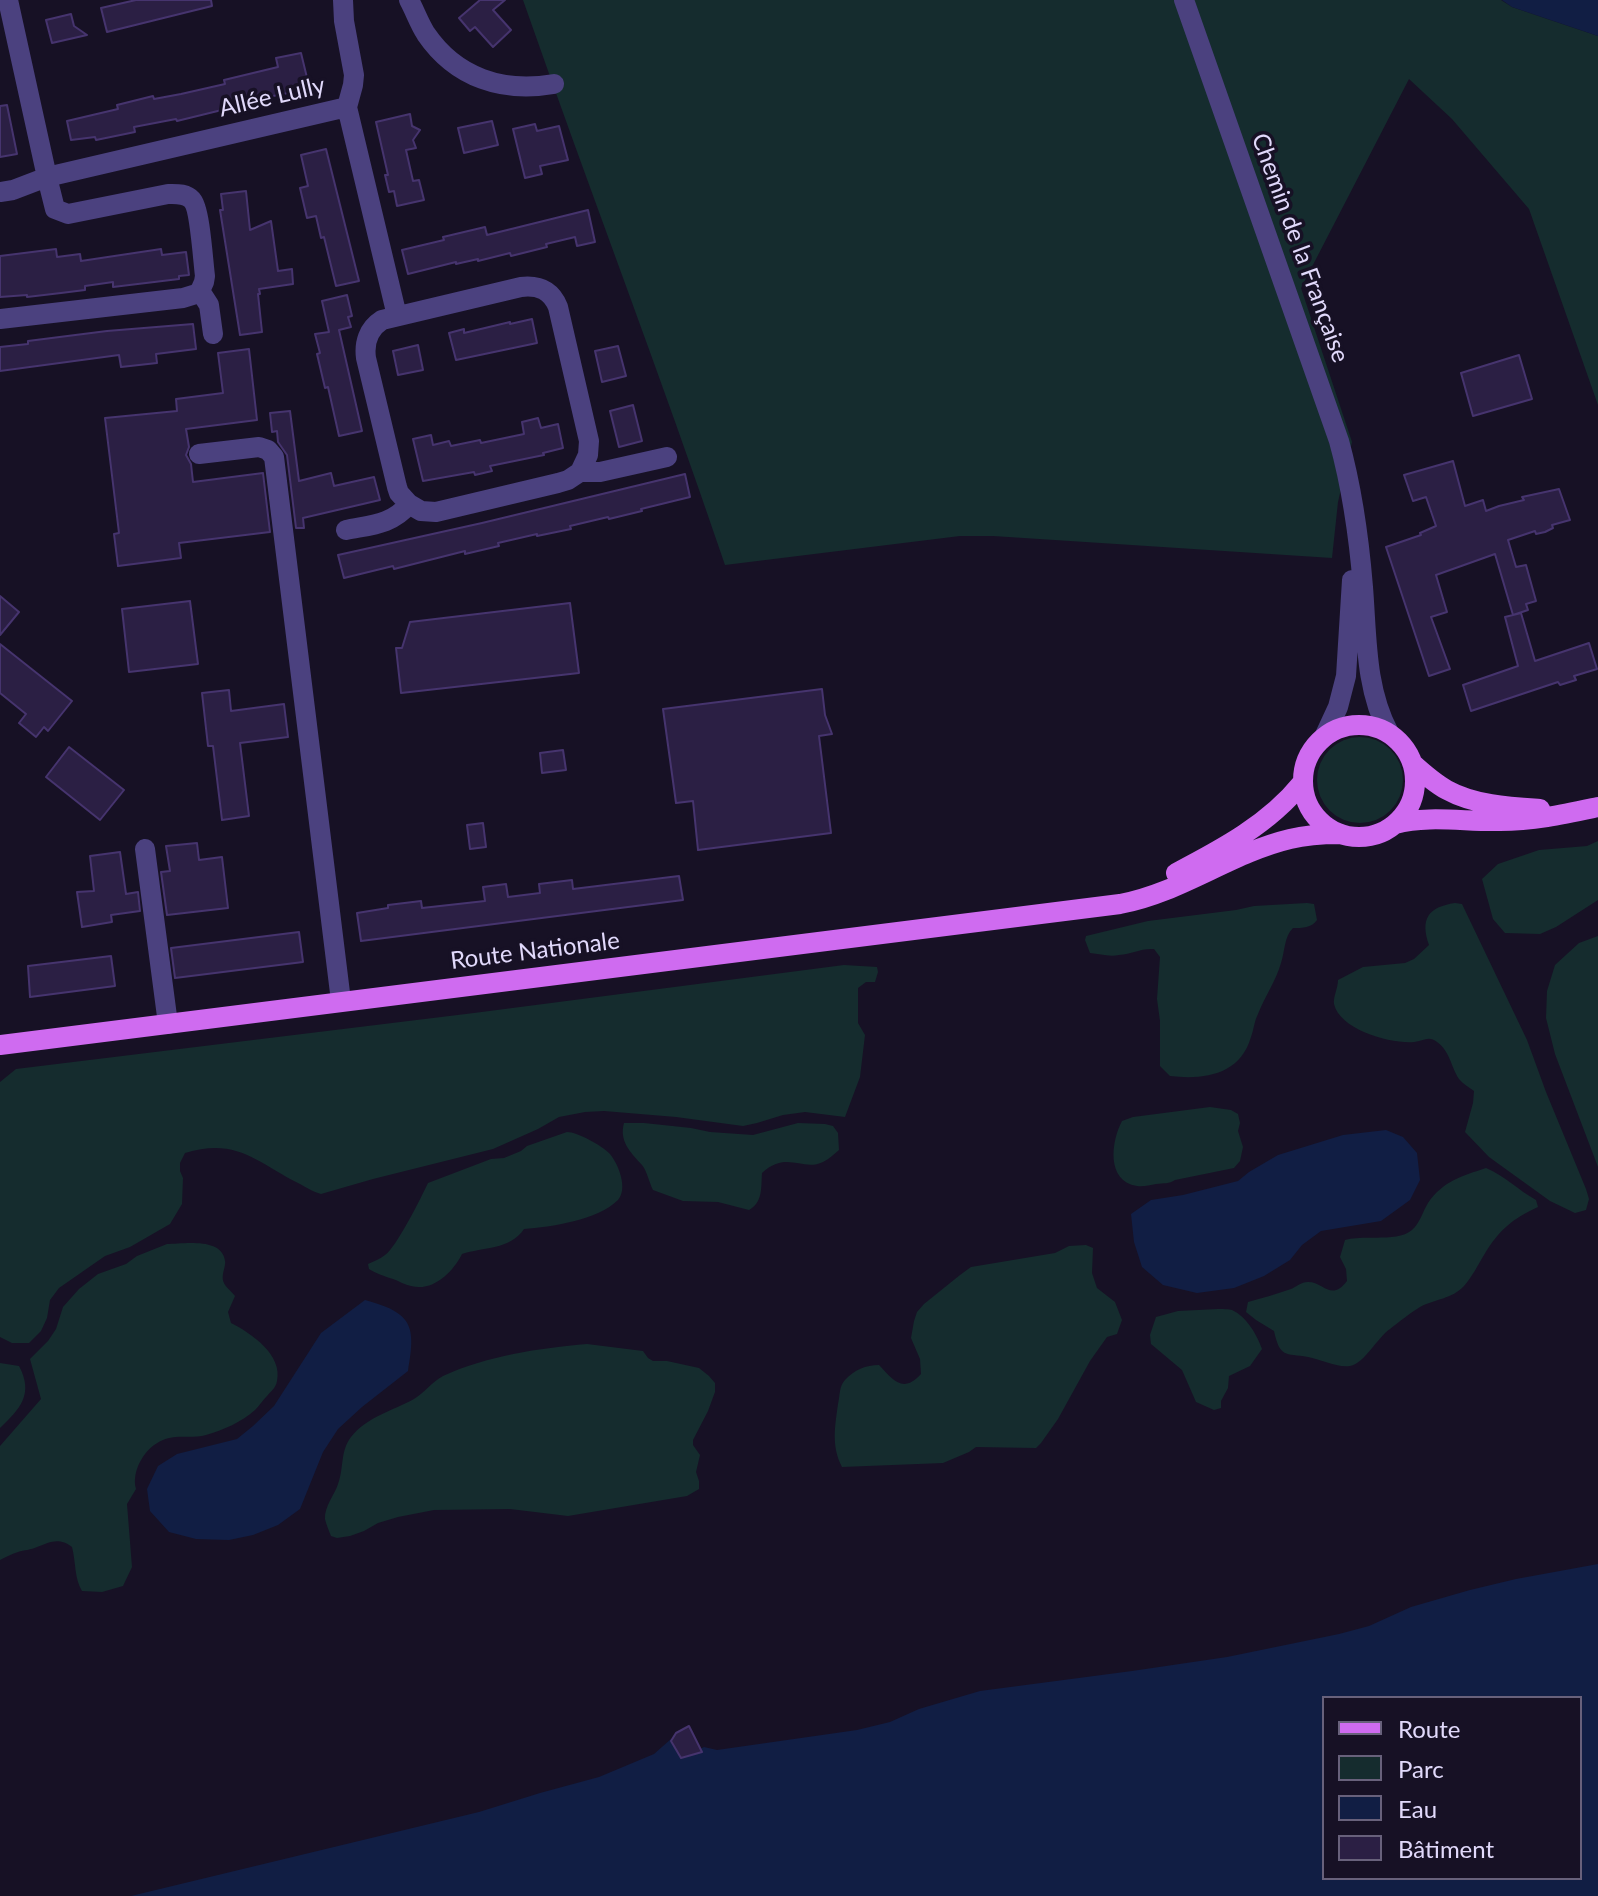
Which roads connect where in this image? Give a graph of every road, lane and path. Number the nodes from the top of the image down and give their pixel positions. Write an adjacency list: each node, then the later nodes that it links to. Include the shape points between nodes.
1 (8, 0): 7 (street)
2 (343, 0): 6 (street, via 354,75)
3 (409, 0): 5 (street, via 432,41 466,72 508,86)
4 (1184, 0): 17 (street, Chemin de la Française, via 1334,424)
5 (554, 84)
6 (347, 107): 7 (street, Allée Lully); 10 (street, Allée Lully)
7 (47, 177): 8 (street, Allée Lully); 9 (street, via 55,209 68,214 168,194 189,197 196,207 203,262)
8 (0, 192)
9 (200, 291): 11 (street, via 183,298); 12 (street, via 209,305)
10 (397, 316): 15 (street, via 521,287 550,294 558,307 589,435); 16 (street, via 374,326 365,351 397,487)
11 (0, 319)
12 (213, 334)
13 (199, 454): 28 (street, via 259,447 274,457)
14 (667, 457): 15 (street)
15 (580, 472): 16 (street, via 558,483 436,512)
16 (409, 504): 18 (street, via 393,519)
17 (1354, 516): 19 (street, Chemin de la Française, via 1369,672); 20 (street, Chemin de la Française, via 1346,676)
18 (346, 530)
19 (1389, 733): 20 (main road, via 1356,724); 21 (main road)
20 (1325, 735): 22 (main road, via 1309,754)
21 (1412, 763): 23 (main road, via 1444,789 1474,800 1536,809); 24 (main road, via 1413,796)
22 (1302, 783): 25 (main road, via 1315,817); 27 (main road, via 1273,814 1205,857 1141,889)
23 (1593, 808): 24 (main road, via 1531,820 1418,819)
24 (1395, 824): 25 (main road, via 1369,836)
25 (1340, 834): 27 (main road, via 1292,838 1141,899)
26 (145, 849): 29 (street)
27 (1077, 908): 28 (main road, Route Nationale)
28 (341, 1001): 29 (main road, Route Nationale)
29 (168, 1024): 30 (main road, Route Nationale)
30 (0, 1045)

